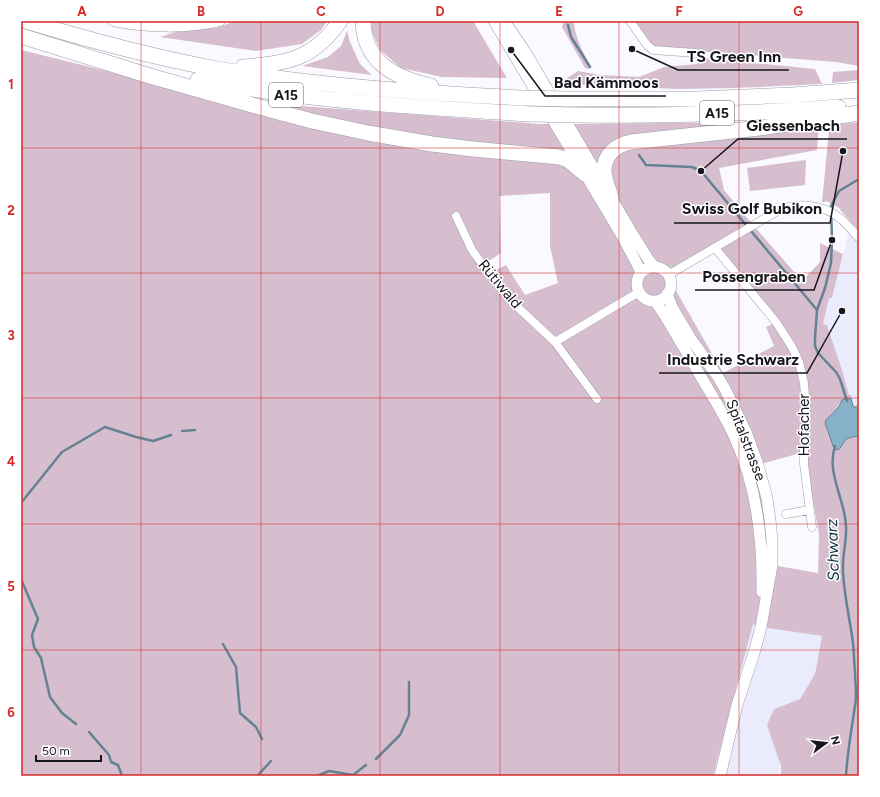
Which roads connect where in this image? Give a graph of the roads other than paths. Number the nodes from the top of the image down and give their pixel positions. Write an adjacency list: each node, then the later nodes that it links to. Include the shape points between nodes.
1 (26, 21): 12 (highway, A15, via 141,53)
2 (113, 21): 3 (street, via 169,26 201,25)
3 (220, 21)
4 (340, 21): 12 (highway, via 322,43 298,57 273,64)
5 (363, 21): 14 (highway, via 370,49 380,63 390,71 419,84)
6 (494, 21): 17 (main road)
7 (504, 21): 17 (main road, via 524,50)
8 (630, 21): 11 (street, via 654,50)
9 (21, 36): 10 (highway, A15)
10 (45, 43): 15 (highway, A15, bridge, via 144,70 205,82 320,99 397,106 575,115 698,114); 17 (highway, via 150,76 312,121 432,144 559,157)
11 (696, 53)
12 (216, 69): 14 (highway, A15, via 356,87)
13 (859, 90): 14 (highway, A15, bridge, via 698,99)
14 (477, 96)
15 (859, 106)
16 (859, 113): 18 (highway, via 622,144 611,152 605,164 605,177)
17 (585, 167): 18 (main road); 23 (main road)
18 (611, 198): 22 (main road)
19 (456, 216): 28 (street, Rütiwald, via 472,250 511,301)
20 (859, 238): 21 (street, via 840,218 825,209 792,206 780,210)
21 (715, 248): 24 (street); 30 (street, Hofacher, via 776,322 799,362 806,407 804,464)
22 (655, 267): 23 (main road); 24 (main road, via 665,271)
23 (641, 272): 25 (main road, via 637,283)
24 (668, 276): 26 (main road, via 670,285)
25 (640, 293): 27 (main road, via 646,299); 28 (street)
26 (667, 294): 27 (main road); 33 (main road, Spitalstrasse, via 691,339 725,389 746,432 758,465 772,540 772,565)
27 (655, 301): 33 (main road, Spitalstrasse, via 724,415 745,465 755,500 761,542)
28 (555, 342): 29 (street, Rütiwald)
29 (597, 399)
30 (809, 510): 31 (street); 32 (street, Hofacher)
31 (786, 514)
32 (812, 527)
33 (761, 627): 34 (main road, Spitalstrasse, via 737,705)
34 (720, 776)

